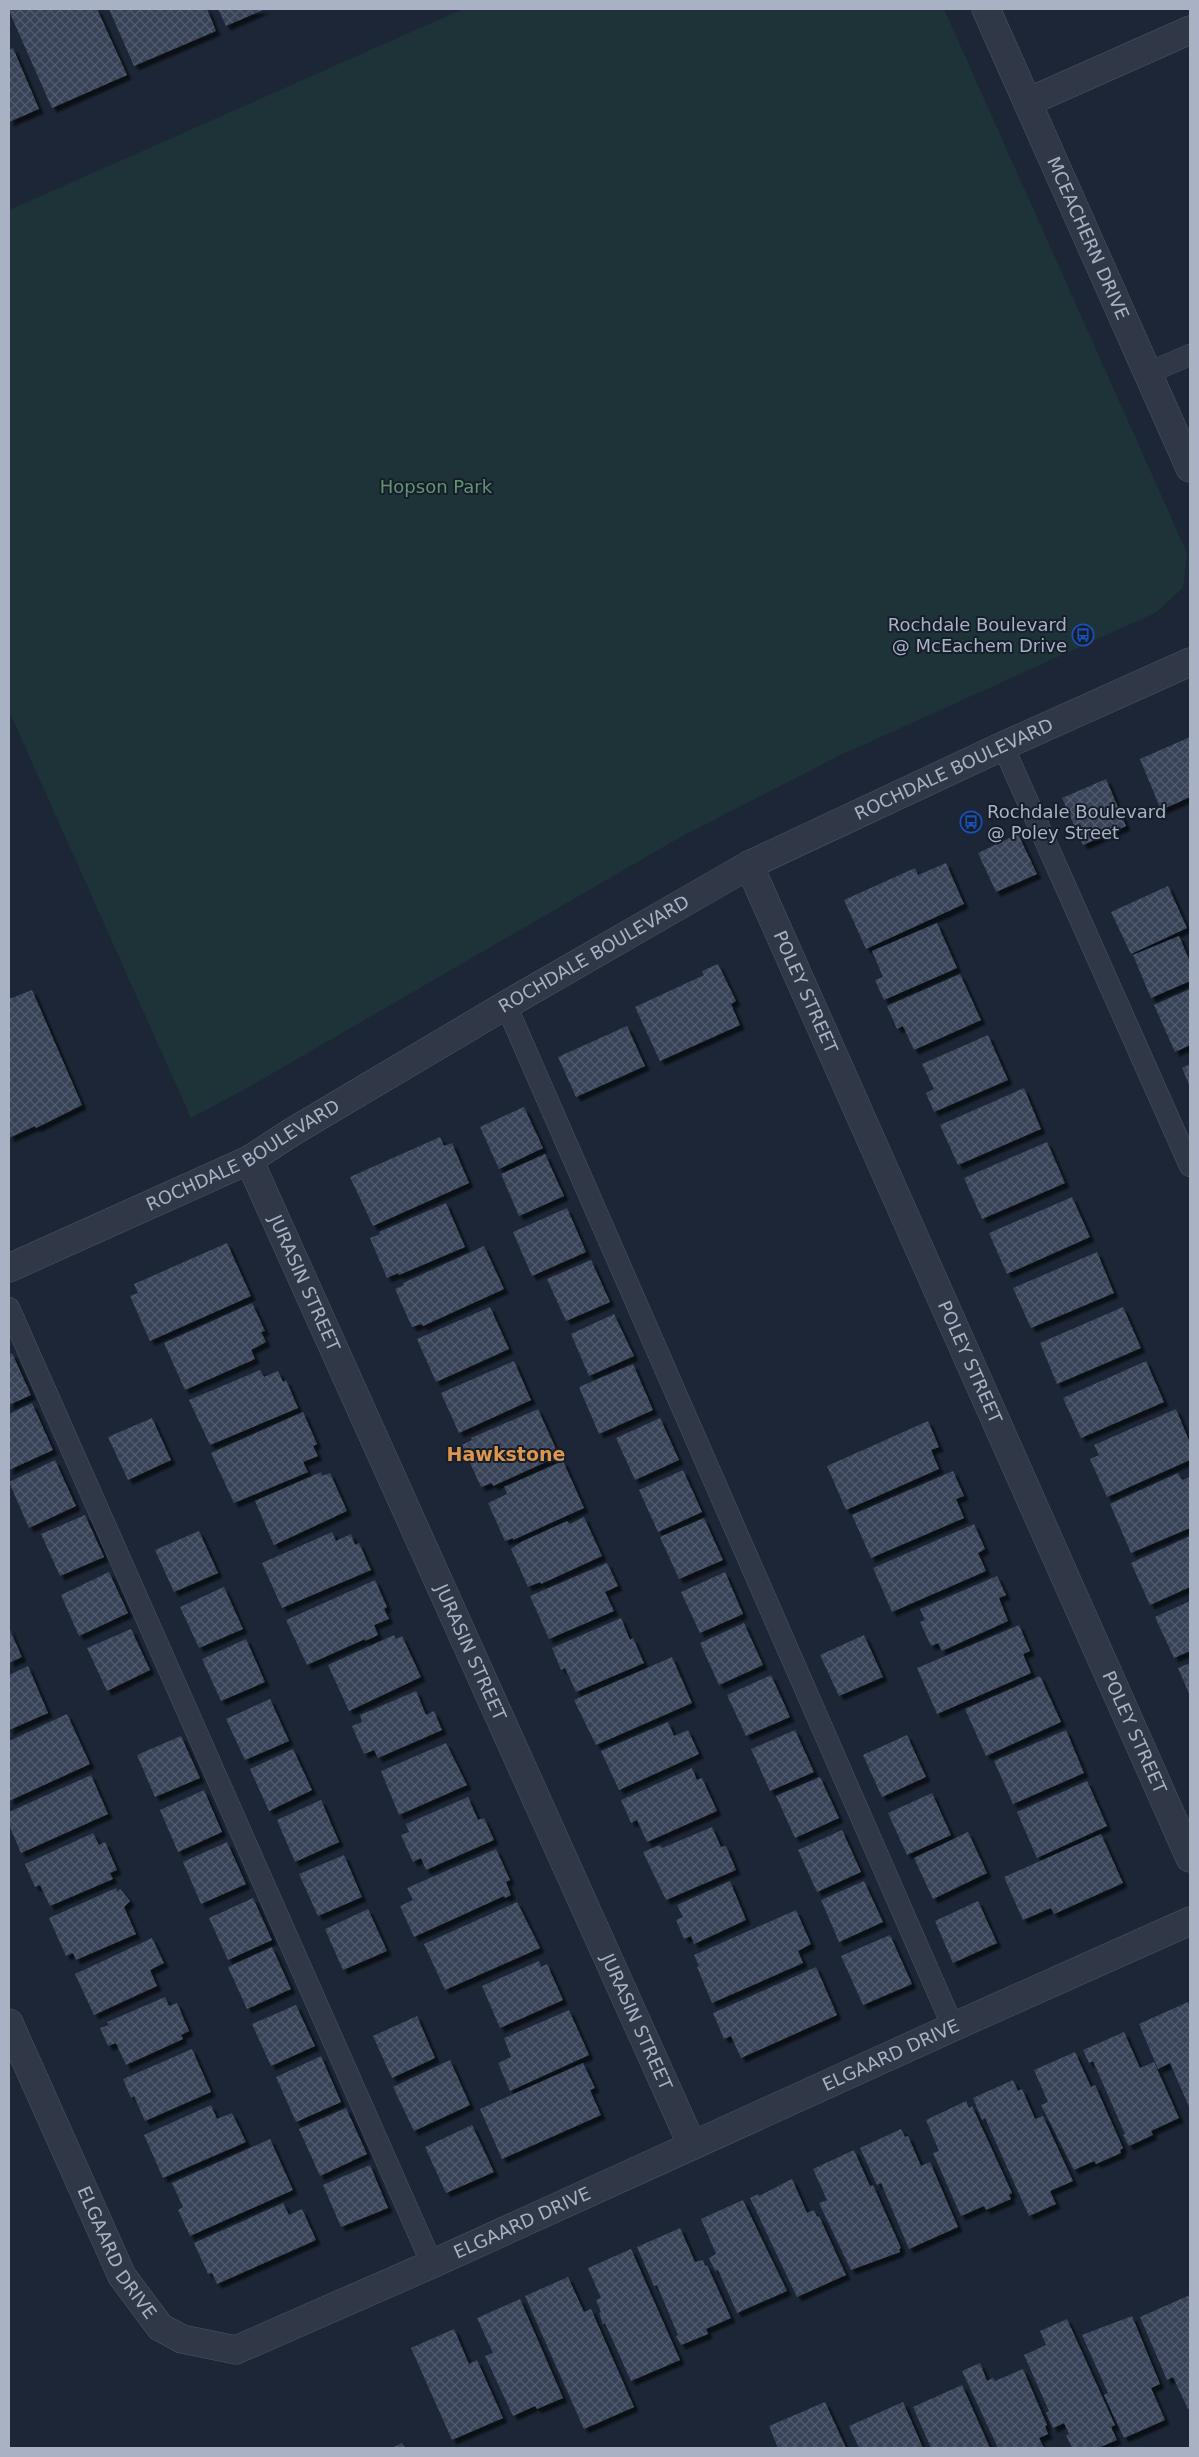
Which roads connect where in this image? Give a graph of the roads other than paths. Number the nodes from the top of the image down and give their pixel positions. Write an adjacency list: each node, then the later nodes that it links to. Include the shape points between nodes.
1 (986, 9): 3 (street, MCEACHERN DRIVE)
2 (1190, 30): 3 (street)
3 (1028, 102): 5 (street, MCEACHERN DRIVE)
4 (1190, 355): 5 (lane)
5 (1148, 374): 6 (street, MCEACHERN DRIVE)
6 (1190, 468)
7 (1190, 662): 8 (street, ROCHDALE BOULEVARD)
8 (1003, 746): 9 (street, ROCHDALE BOULEVARD); 12 (lane)
9 (749, 865): 10 (street, ROCHDALE BOULEVARD); 15 (street, POLEY STREET)
10 (506, 1005): 11 (street, ROCHDALE BOULEVARD); 18 (lane)
11 (249, 1160): 13 (street, ROCHDALE BOULEVARD); 19 (street, JURASIN STREET)
12 (1190, 1166)
13 (9, 1268)
14 (9, 1308): 20 (lane)
15 (1190, 1858)
16 (1190, 1921): 18 (street, ELGAARD DRIVE)
17 (9, 2023): 20 (street, ELGAARD DRIVE, via 122,2276 160,2327 182,2338 236,2350)
18 (953, 2027): 19 (street, ELGAARD DRIVE)
19 (692, 2145): 20 (street, ELGAARD DRIVE)
20 (432, 2264)

